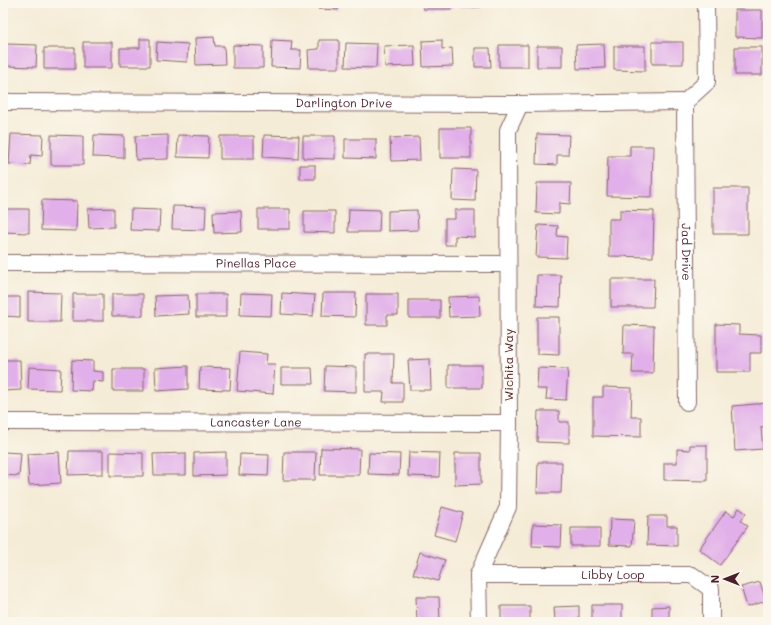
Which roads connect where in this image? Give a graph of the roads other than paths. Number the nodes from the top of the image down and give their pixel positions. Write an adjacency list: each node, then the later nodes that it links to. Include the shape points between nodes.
1 (706, 3): 3 (street, via 707,82)
2 (3, 102): 4 (street, Darlington Drive)
3 (685, 102): 4 (street, Darlington Drive); 7 (street, Jad Drive)
4 (520, 104): 6 (street, Wichita Way, via 508,130)
5 (3, 263): 6 (street, Pinellas Place)
6 (508, 264): 9 (street, Wichita Way)
7 (687, 402)
8 (3, 422): 9 (street, Lancaster Lane)
9 (509, 422): 10 (street, Wichita Way, via 508,507)
10 (478, 575): 11 (street, Wichita Way); 12 (street, Libby Loop, via 692,575 711,589)
11 (479, 622)
12 (711, 622)

